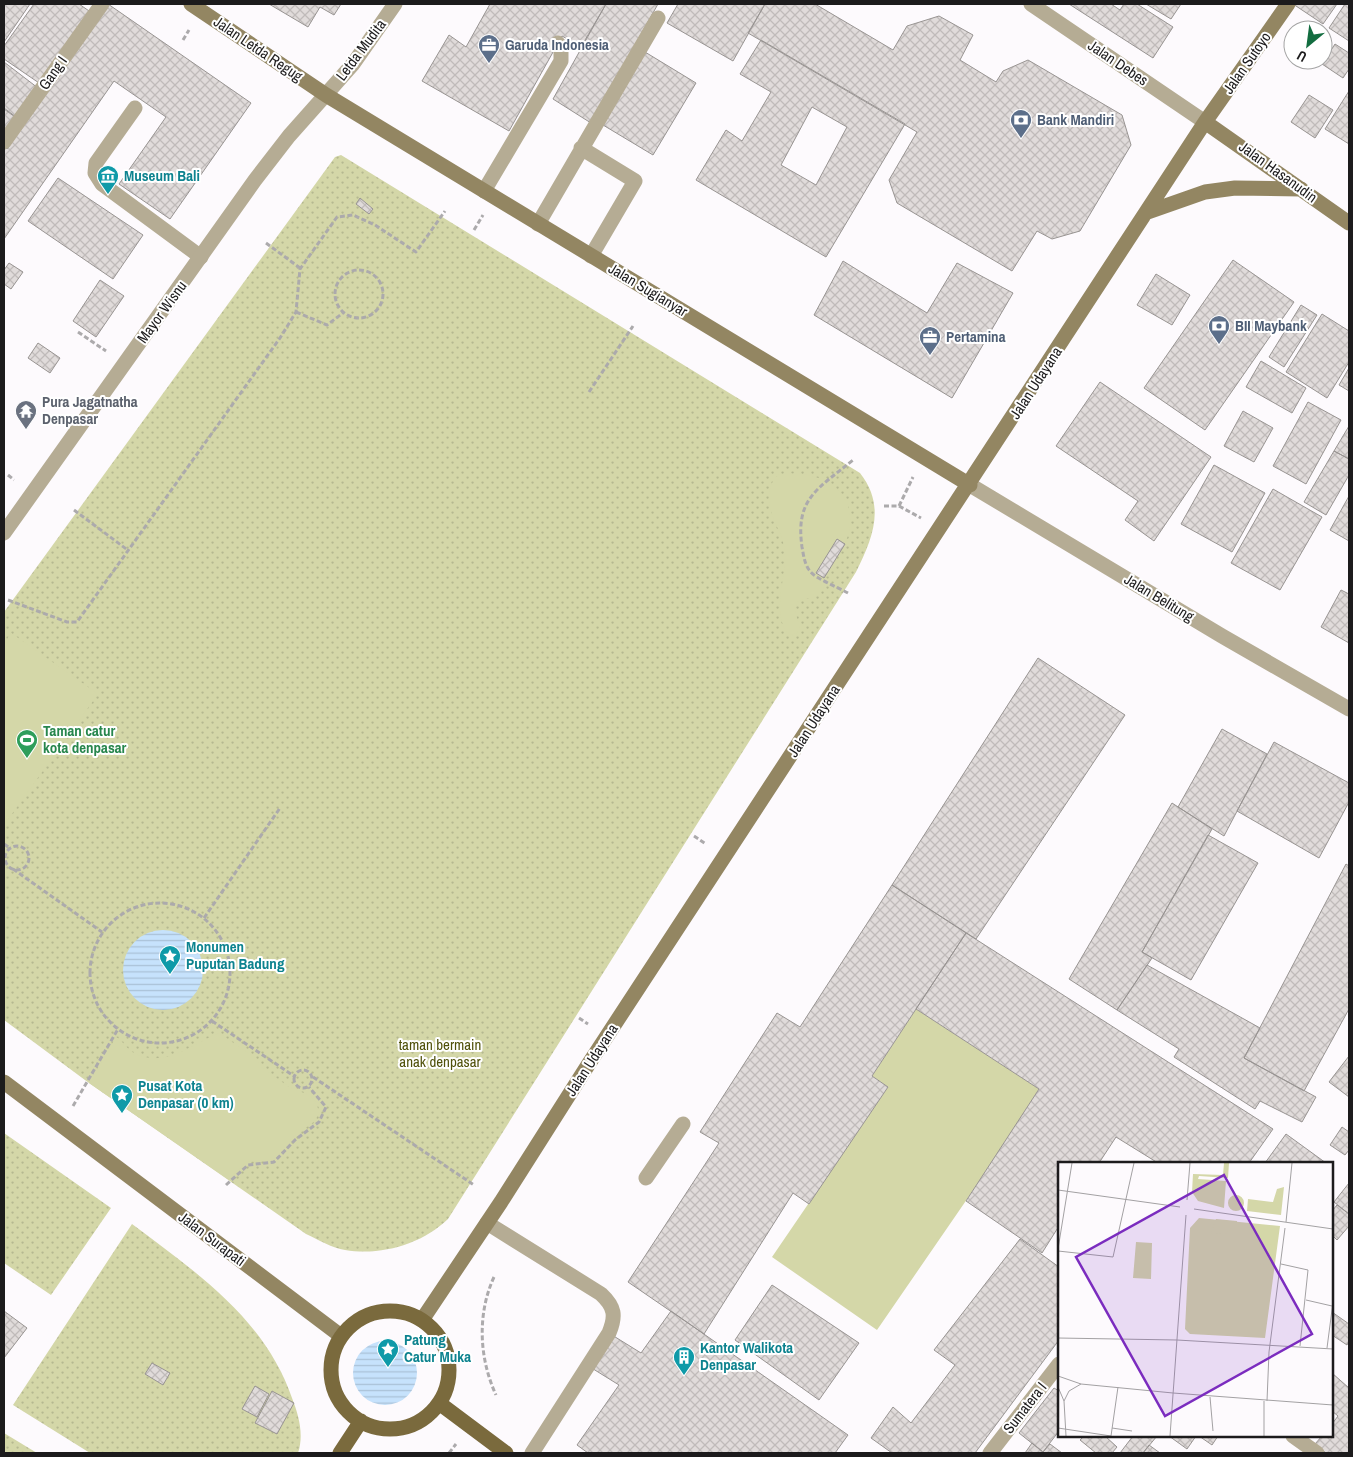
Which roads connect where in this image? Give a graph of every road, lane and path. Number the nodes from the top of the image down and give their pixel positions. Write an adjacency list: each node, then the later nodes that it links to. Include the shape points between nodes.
1 (102, 4): 11 (street, Gang I)
2 (191, 4): 8 (main road, Jalan Letda Regug)
3 (395, 4): 8 (street, Letda Mudita, via 353,64)
4 (1030, 4): 10 (street, Jalan Debes)
5 (1288, 4): 10 (main road, Jalan Sutoyo)
6 (658, 18): 12 (street)
7 (558, 42): 14 (street, via 561,61)
8 (326, 95): 14 (main road, Jalan Sugianyar); 21 (street, Mayor Wisnu, via 284,143)
9 (135, 108): 21 (street, via 96,163 95,173 102,184)
10 (1206, 122): 13 (main road, Jalan Hasanudin); 16 (main road, Jalan Udayana)
11 (4, 142)
12 (581, 148): 17 (street); 20 (street, via 635,181)
13 (1301, 188): 16 (main road, via 1235,188 1205,192); 18 (main road, Jalan Hasanudin)
14 (484, 191): 17 (main road, Jalan Sugianyar)
15 (445, 211): 22 (path, via 416,252 368,221 353,215 337,217)
16 (1148, 212): 31 (main road, Jalan Udayana)
17 (538, 224): 20 (main road, Jalan Sugianyar)
18 (1349, 224)
19 (266, 243): 22 (path)
20 (591, 256): 29 (main road, Jalan Sugianyar)
21 (201, 257): 27 (street, Mayor Wisnu)
22 (300, 269): 23 (path)
23 (296, 312): 24 (path, via 328,325); 37 (path)
24 (344, 313): 24 (path, via 355,318 367,317 378,310 383,299 382,286 374,276 363,271 351,272 340,279 335,290 336,303)
25 (633, 326): 28 (path)
26 (78, 332): 27 (path)
27 (125, 363): 36 (street, Mayor Wisnu)
28 (589, 392)
29 (923, 456): 31 (main road, Jalan Sugianyar); 33 (path)
30 (853, 460): 38 (path, via 808,499 800,527 805,565 813,574)
31 (970, 485): 35 (main road, Jalan Udayana); 40 (street, Jalan Belitung)
32 (884, 506): 33 (path)
33 (899, 506): 35 (path)
34 (74, 510): 37 (path)
35 (941, 529): 58 (main road, Jalan Udayana)
36 (4, 533)
37 (129, 551): 39 (path, via 77,622 67,622)
38 (848, 593)
39 (8, 600)
40 (1349, 709)
41 (280, 808): 45 (path)
42 (4, 844): 43 (path)
43 (10, 848): 44 (path, via 5,857 9,867); 44 (path, via 21,846 28,853 24,868)
44 (14, 869): 46 (path)
45 (204, 918): 46 (path, via 190,909 158,902 126,910); 47 (path, via 216,929 224,944 230,967 228,992)
46 (102, 932): 48 (path, via 94,948 90,984 105,1016)
47 (212, 1020): 48 (path, via 188,1037 167,1042 145,1041); 49 (path)
48 (118, 1029): 54 (path)
49 (294, 1076): 50 (path, via 302,1070); 52 (path, via 296,1085 305,1089)
50 (313, 1077): 52 (path); 57 (path)
51 (4, 1082): 54 (main road, Jalan Surapati)
52 (309, 1087): 56 (path, via 326,1107 319,1122 274,1162 248,1165)
53 (682, 1124): 55 (street)
54 (61, 1126): 61 (main road, Jalan Surapati)
55 (646, 1178)
56 (226, 1185)
57 (474, 1185)
58 (487, 1223): 60 (main road, Jalan Udayana); 69 (street, via 601,1294 614,1311 609,1333)
59 (494, 1277): 63 (path, via 484,1304 483,1324 484,1362)
60 (422, 1320): 61 (main road, via 405,1313 387,1311 370,1314); 64 (main road, via 436,1332 445,1348 449,1367 447,1386)
61 (341, 1336): 65 (main road, via 333,1353 331,1373 335,1392 346,1409)
62 (1058, 1365): 70 (street, Sumatera I)
63 (496, 1394)
64 (439, 1403): 65 (main road, via 427,1416 395,1428 378,1428); 68 (main road)
65 (362, 1421): 67 (main road)
66 (1295, 1437): 71 (street)
67 (340, 1453)
68 (506, 1453)
69 (532, 1453)
70 (990, 1453)
71 (1317, 1453)

